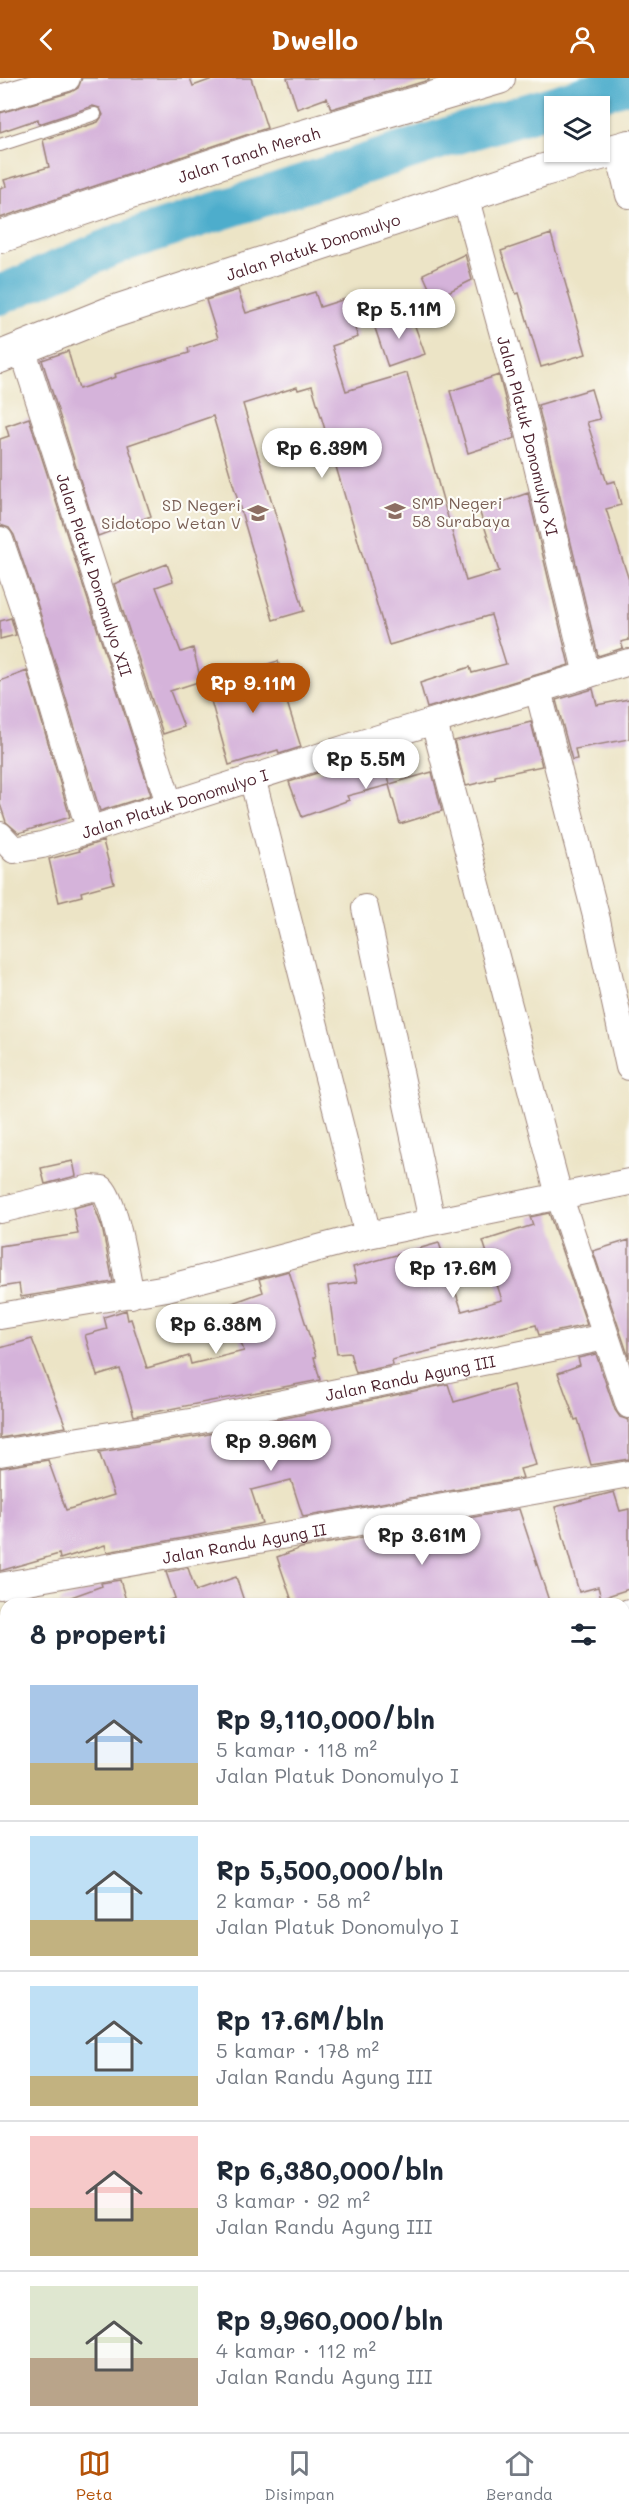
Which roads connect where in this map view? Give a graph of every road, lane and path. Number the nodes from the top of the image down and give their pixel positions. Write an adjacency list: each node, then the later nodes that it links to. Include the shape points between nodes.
1 (67, 78): 3 (street)
2 (499, 78): 9 (street, Jalan Tanah Merah, via 266,147)
3 (0, 98)
4 (95, 114): 5 (lane)
5 (0, 145)
6 (623, 148): 7 (street); 8 (street, Jalan Platuk Donomulyo)
7 (629, 195)
8 (465, 196): 10 (street, Jalan Platuk Donomulyo, via 107,314); 13 (street, Jalan Platuk Donomulyo XI, via 523,407)
9 (0, 237)
10 (11, 353): 17 (street, Jalan Platuk Donomulyo XII)
11 (0, 540): 18 (street)
12 (629, 662): 13 (street, Jalan Platuk Donomulyo I)
13 (587, 675): 14 (street, Jalan Platuk Donomulyo I)
14 (538, 690): 15 (street, Jalan Platuk Donomulyo I); 21 (street, via 597,920)
15 (434, 722): 16 (street, Jalan Platuk Donomulyo I); 23 (street)
16 (252, 777): 17 (street, Jalan Platuk Donomulyo I); 26 (street)
17 (169, 803): 18 (street, Jalan Platuk Donomulyo I)
18 (89, 828): 19 (street, Jalan Platuk Donomulyo I, via 22,850 9,848)
19 (0, 835)
20 (365, 908): 25 (street)
21 (629, 1067)
22 (629, 1182): 23 (street)
23 (559, 1195): 25 (street); 29 (street)
24 (0, 1210): 27 (street, via 91,1188 102,1189 113,1215)
25 (432, 1221): 26 (street)
26 (368, 1235): 27 (street)
27 (131, 1295): 28 (street)
28 (0, 1316)
29 (605, 1337): 30 (street); 31 (street, Jalan Randu Agung III, via 196,1420)
30 (629, 1405)
31 (0, 1453)
32 (629, 1474): 33 (street, Jalan Randu Agung II)
33 (0, 1586)

